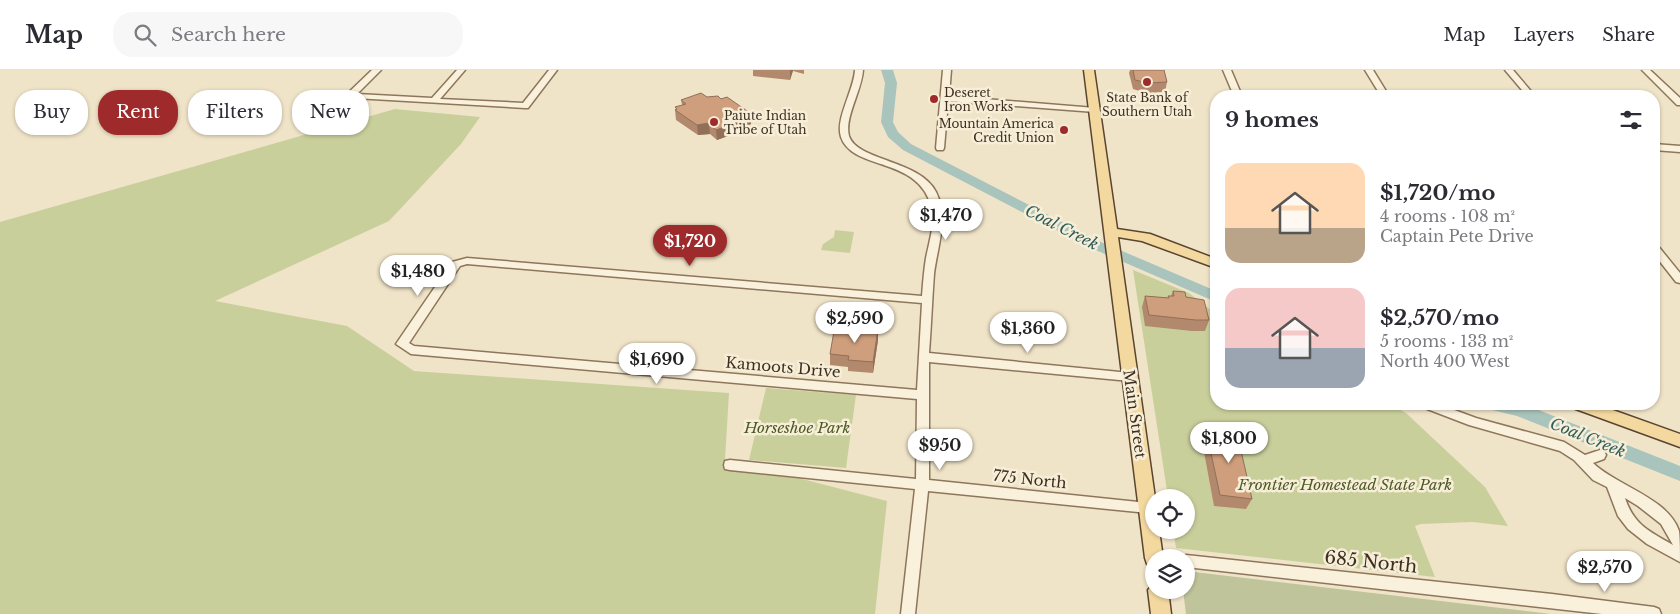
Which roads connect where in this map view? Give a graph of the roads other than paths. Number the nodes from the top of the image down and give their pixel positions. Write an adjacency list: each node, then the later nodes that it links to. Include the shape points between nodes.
1 (377, 70): 11 (street)
2 (461, 70): 17 (street)
3 (553, 70): 17 (street, via 525,106)
4 (859, 70): 27 (street, via 856,92 844,124 846,138 856,150 914,174 927,186 935,202 937,212)
5 (947, 70): 16 (street)
6 (1089, 70): 19 (main road)
7 (1228, 70): 12 (street)
8 (1369, 70): 13 (street)
9 (1509, 70): 14 (street)
10 (1646, 70): 18 (street)
11 (356, 90)
12 (1236, 90)
13 (1381, 90)
14 (1526, 90)
15 (369, 96): 17 (street)
16 (944, 98): 19 (street); 21 (street)
17 (434, 101)
18 (1680, 103)
19 (1095, 110): 23 (main road, Main Street)
20 (1660, 147): 22 (street)
21 (940, 148)
22 (1680, 149)
23 (1110, 232): 25 (main road, via 1144,237); 29 (main road, Main Street)
24 (1660, 255): 26 (street)
25 (1210, 262)
26 (1680, 280)
27 (928, 300): 28 (street); 30 (street, Kamoots Drive, via 467,261 456,264 402,344 411,350)
28 (924, 357): 29 (street); 30 (street)
29 (1130, 377): 39 (main road, Main Street)
30 (924, 395): 37 (street)
31 (1442, 410): 34 (street, via 1564,447)
32 (1595, 410): 33 (main road)
33 (1680, 441)
34 (1580, 455): 35 (street, via 1588,460); 38 (street, via 1598,476)
35 (1600, 455)
36 (730, 465): 37 (street, 775 North)
37 (922, 484): 40 (street, 775 North); 45 (street)
38 (1611, 484): 41 (street, via 1666,520); 42 (street, via 1626,519)
39 (1145, 489)
40 (1145, 508)
41 (1680, 545)
42 (1680, 556)
43 (1195, 562): 47 (street, 685 North)
44 (1159, 599): 46 (main road)
45 (908, 614)
46 (1161, 614)
47 (1654, 614)

